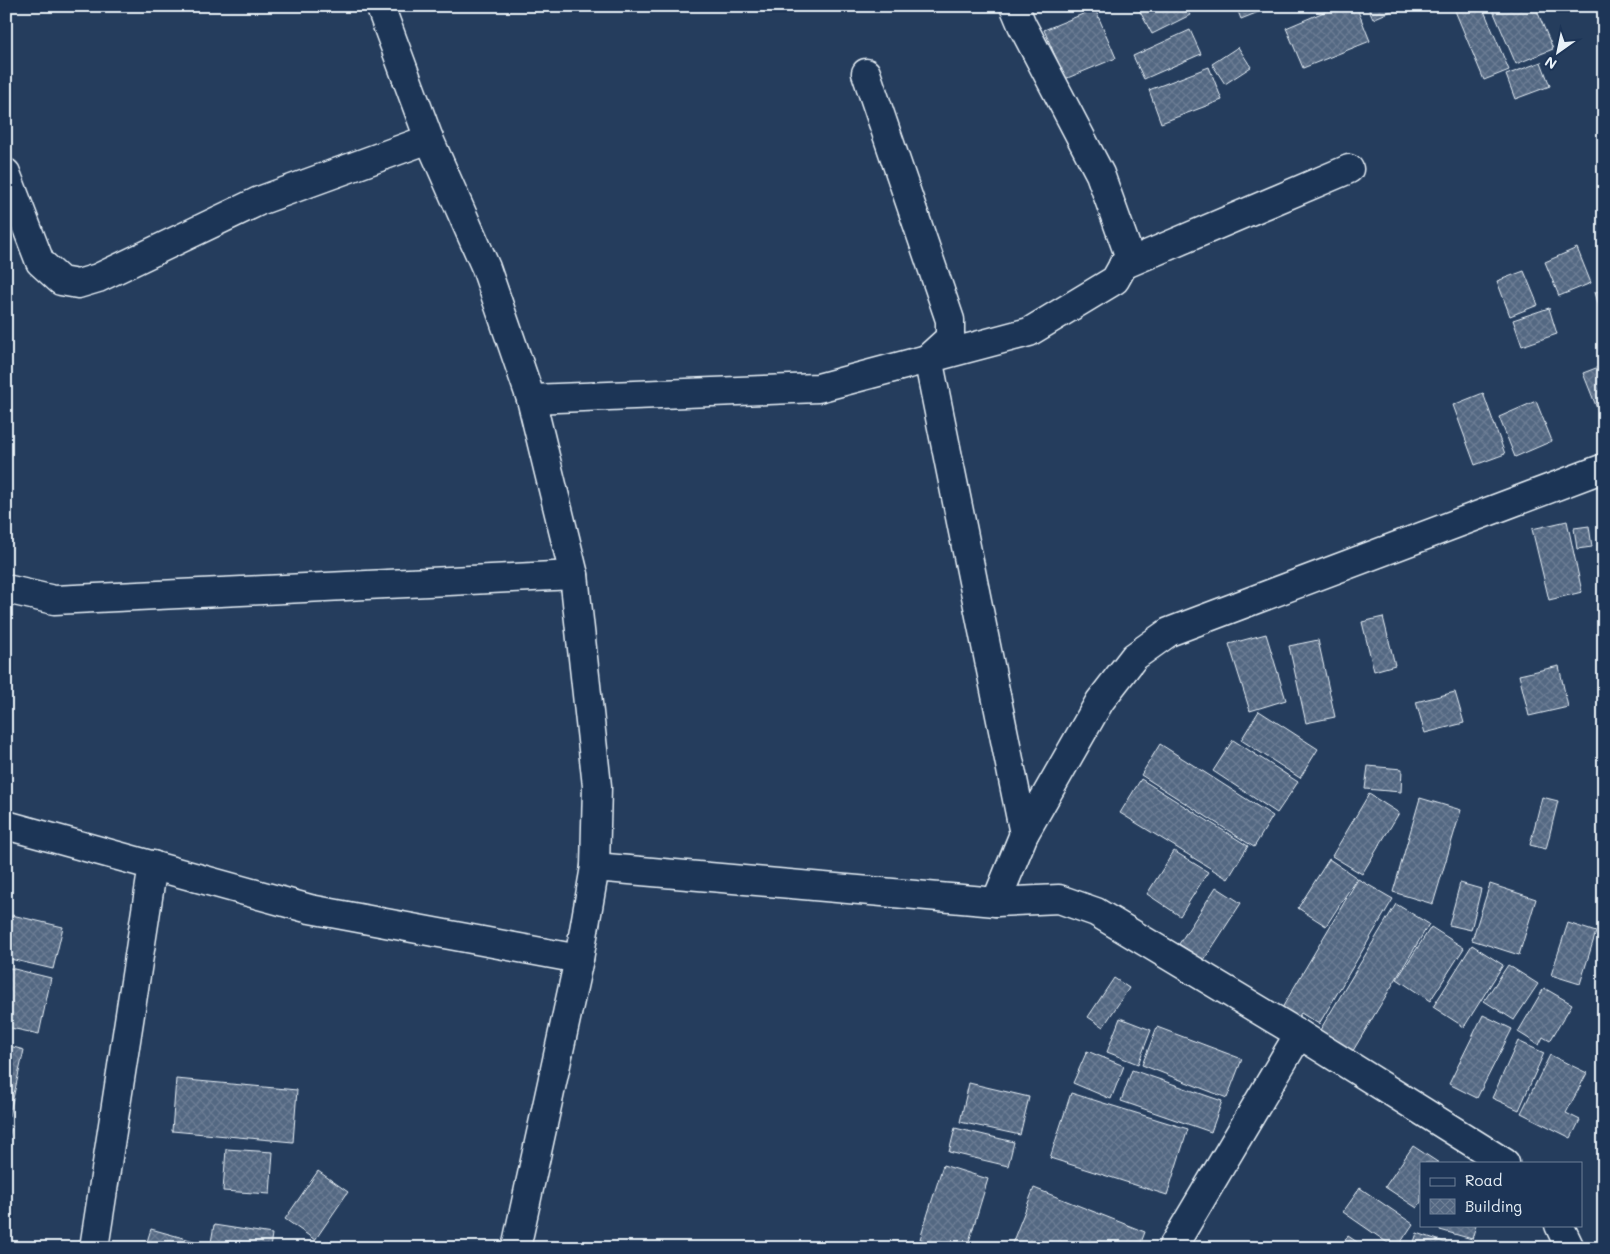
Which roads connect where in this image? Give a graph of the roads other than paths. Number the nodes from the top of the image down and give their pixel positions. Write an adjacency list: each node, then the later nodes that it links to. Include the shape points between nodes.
1 (380, 6): 4 (street)
2 (1014, 6): 7 (street, via 1100,174 1129,255)
3 (866, 73): 8 (street, via 950,320 950,338)
4 (429, 139): 6 (street, via 259,201 98,278 78,284 61,281 40,262); 9 (street, via 486,268)
5 (1349, 169): 7 (street)
6 (6, 173)
7 (1123, 265): 8 (street, via 1114,280 1029,332)
8 (928, 358): 9 (street, via 818,388); 14 (street)
9 (531, 399): 11 (street)
10 (1604, 468): 14 (street, via 1169,632 1134,657 1100,701)
11 (574, 575): 12 (street, via 54,600); 16 (street, via 597,786)
12 (6, 589)
13 (6, 825): 15 (street)
14 (1024, 834): 17 (street)
15 (153, 865): 18 (street, via 310,909); 22 (street)
16 (595, 867): 17 (street); 18 (street)
17 (996, 902): 19 (street, via 1059,899 1096,912)
18 (579, 959): 23 (street)
19 (1299, 1034): 20 (street); 24 (street)
20 (1503, 1162)
21 (1559, 1226): 25 (street)
22 (94, 1248)
23 (516, 1248)
24 (1172, 1248)
25 (1570, 1248)

